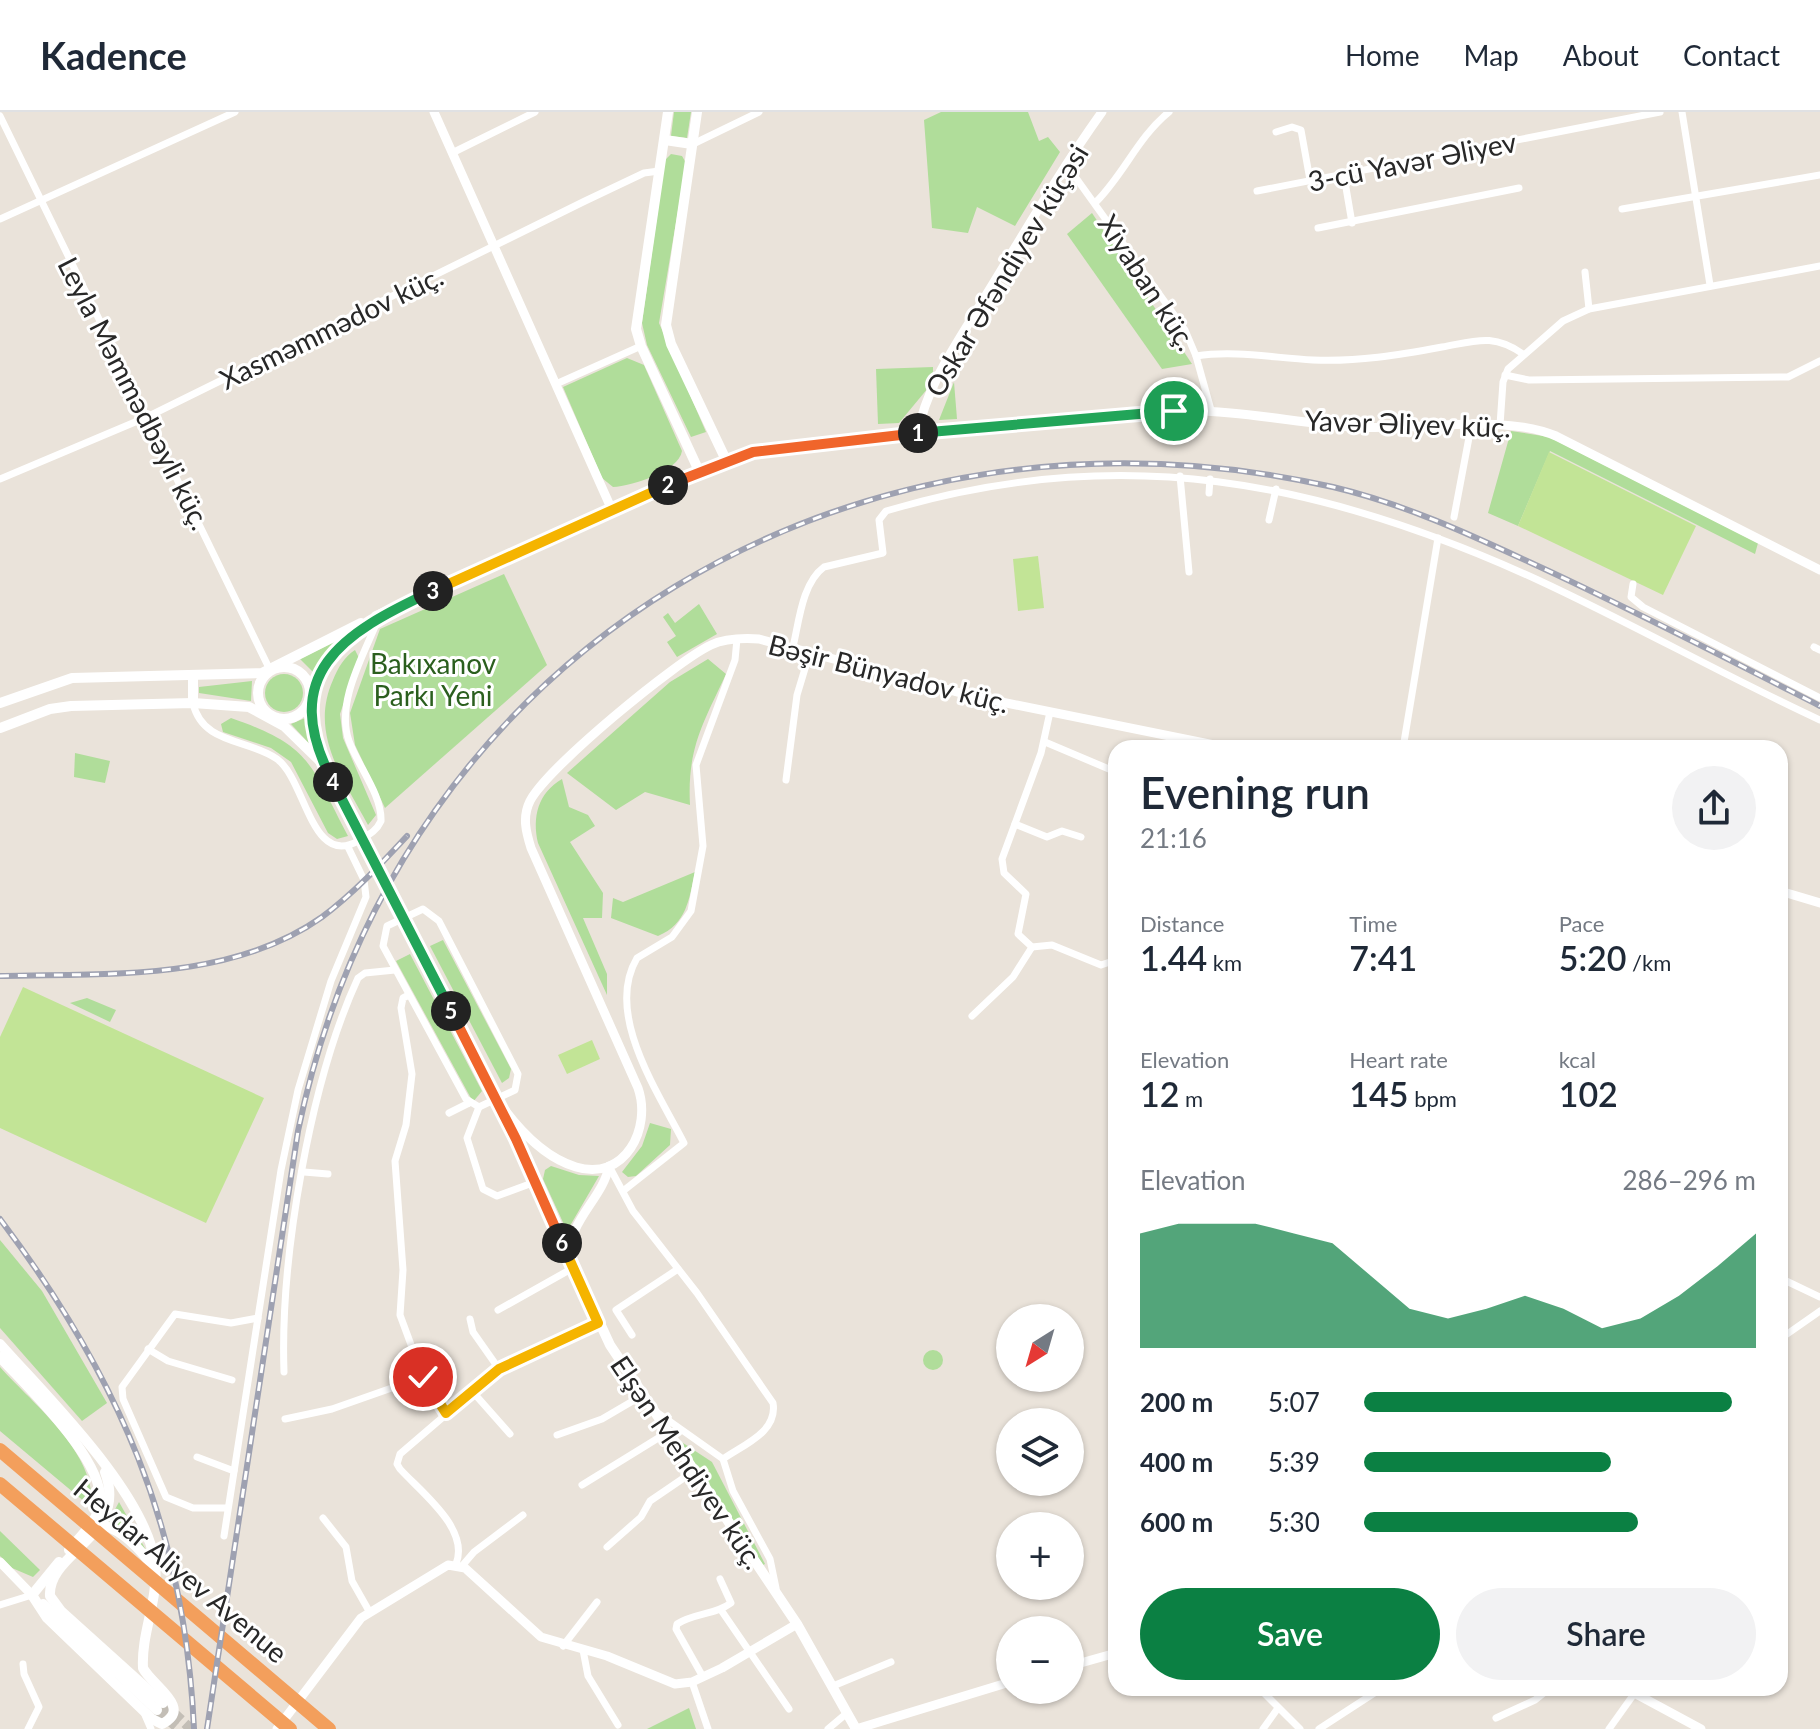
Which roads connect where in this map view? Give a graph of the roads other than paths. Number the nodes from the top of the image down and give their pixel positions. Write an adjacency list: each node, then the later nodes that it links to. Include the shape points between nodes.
1 (235, 112): 24 (street)
2 (434, 112): 15 (street)
3 (535, 112): 15 (street)
4 (668, 112): 13 (main road)
5 (697, 112): 14 (main road)
6 (759, 112): 14 (street)
7 (1102, 112): 16 (street, Oskar Əfəndiyev küçəsi)
8 (1169, 112): 25 (street, via 1149,130)
9 (1660, 112): 19 (street, 3-cü Yavər Əliyev)
10 (1682, 112): 23 (street)
11 (0, 116): 24 (street, Leyla Məmmədbəyli küç.)
12 (1276, 132): 20 (street, via 1301,130)
13 (665, 140): 14 (main road); 17 (main road)
14 (692, 144): 46 (main road, via 666,325)
15 (452, 153): 30 (street)
16 (1066, 164): 25 (street, Xiyaban küç.); 45 (street, Oskar Əfəndiyev küçəsi, via 937,381)
17 (659, 171): 30 (street, Xasməmmədov küç., via 644,173); 35 (main road, via 636,320)
18 (1820, 175): 23 (street)
19 (1344, 176): 20 (street, 3-cü Yavər Əliyev); 28 (street)
20 (1310, 180): 22 (street, 3-cü Yavər Əliyev)
21 (1519, 188): 28 (street)
22 (1257, 191)
23 (1697, 196): 26 (street); 33 (street)
24 (39, 201): 27 (street); 42 (street, Leyla Məmmədbəyli küç.)
25 (1096, 202): 37 (street, Xiyaban küç., via 1179,321)
26 (1622, 209)
27 (0, 219)
28 (1352, 223): 29 (street)
29 (1318, 228)
30 (493, 246): 40 (street); 42 (street, Xasməmmədov küç.)
31 (1820, 266): 33 (street)
32 (1585, 272): 34 (street)
33 (1710, 285): 34 (street)
34 (1589, 309): 36 (street, via 1563,321)
35 (641, 346): 40 (street); 47 (main road, via 688,447)
36 (1523, 354): 37 (street, via 1508,343 1484,339 1384,358 1317,360 1221,352); 39 (street)
37 (1196, 356): 41 (street, Xiyaban küç.)
38 (1820, 361): 39 (street, via 1788,377 1529,380)
39 (1505, 375): 43 (street)
40 (556, 384): 53 (street)
41 (1211, 410): 44 (street, Yavər Əliyev küç., via 1356,427); 45 (street, Yavər Əliyev küç.)
42 (147, 417): 49 (street, Xasməmmədov küç.); 64 (street, Leyla Məmmədbəyli küç.)
43 (1500, 425): 44 (street, Yavər Əliyev küç.); 57 (street, Yavər Əliyev küç., via 1556,436)
44 (1471, 427): 54 (street)
45 (918, 433): 46 (street, Yavər Əliyev küç., via 792,445)
46 (726, 460): 47 (main road)
47 (694, 473): 53 (main road)
48 (1180, 476): 50 (street); 58 (street); 62 (street, via 1013,482 886,511 879,520 883,553 818,572 803,604)
49 (0, 479)
50 (1210, 479): 51 (street); 52 (street)
51 (1276, 489): 55 (street); 56 (street)
52 (1209, 493)
53 (612, 510): 60 (main road)
54 (1454, 517)
55 (1269, 520)
56 (1438, 538): 72 (street, via 1555,589); 75 (street)
57 (1820, 570)
58 (1189, 572)
59 (1633, 584): 66 (street, via 1631,597 1643,607)
60 (380, 615): 64 (main road); 67 (main road, via 340,647); 82 (street, via 344,716 381,821)
61 (737, 639): 62 (street, Bəşir Bünyadov küç.); 94 (street, Bəşir Bünyadov küç., via 713,644 666,673 548,778 527,810 531,848 642,1098 640,1134); 98 (street, via 735,660 696,765 703,846 691,911 672,937 637,958 625,998 632,1034 684,1143)
62 (793, 647): 63 (street, Bəşir Bünyadov küç.)
63 (810, 652): 70 (street, Bəşir Bünyadov küç.); 79 (street, via 797,695)
64 (270, 670): 65 (main road); 67 (main road, via 284,666 299,671 309,683); 71 (main road, via 257,692)
65 (193, 677): 68 (main road, via 72,678); 69 (main road)
66 (1820, 698)
67 (310, 699): 71 (main road, via 293,718); 77 (main road)
68 (0, 703)
69 (193, 703): 71 (main road, via 249,707); 73 (main road, via 65,706); 82 (street, via 199,718 219,736 285,766 325,840)
70 (1050, 712): 74 (street, Bəşir Bünyadov küç.); 76 (street)
71 (269, 715): 77 (main road)
72 (1820, 720)
73 (0, 728)
74 (1189, 740)
75 (1404, 740)
76 (1045, 742): 78 (street); 80 (street)
77 (323, 763): 90 (main road, Elşən Mehdiyev küç.)
78 (1108, 769)
79 (786, 780)
80 (1015, 824): 81 (street, via 1047,837 1062,831); 85 (street, via 1001,868 1026,894 1018,934)
81 (1081, 837)
82 (348, 847): 105 (street, via 366,897 331,981 298,1090)
83 (1788, 893): 84 (street)
84 (1820, 903)
85 (1032, 947): 86 (street, via 1052,945 1101,965); 89 (street, via 1013,977)
86 (1108, 963)
87 (395, 970): 88 (street); 90 (street, via 383,946 387,926 416,910 431,913 518,1074 515,1090); 95 (street, via 365,973 354,987 325,1074)
88 (409, 995): 91 (street); 115 (street, via 401,1008 411,1087 395,1161 403,1270 399,1307 405,1337)
89 (972, 1016)
90 (497, 1099): 92 (street); 94 (street, via 530,1139 551,1155 585,1169); 97 (main road, Elşən Mehdiyev küç.)
91 (469, 1103): 92 (street); 93 (street)
92 (479, 1107): 97 (street, via 467,1138 483,1189 497,1196)
93 (449, 1113)
94 (609, 1166): 98 (street); 99 (street, via 572,1238)
95 (304, 1172): 96 (street); 114 (street, via 287,1297)
96 (328, 1174)
97 (535, 1182): 99 (main road, Elşən Mehdiyev küç.)
98 (623, 1191): 100 (street)
99 (573, 1268): 103 (street); 107 (main road, Elşən Mehdiyev küç.)
100 (678, 1269): 109 (street, via 620,1305 618,1314); 127 (street, via 773,1403 770,1426)
101 (1788, 1282): 102 (street)
102 (1820, 1297)
103 (498, 1310)
104 (1820, 1311): 108 (street)
105 (258, 1318): 111 (street, via 231,1323 175,1314); 129 (street)
106 (470, 1319): 113 (street)
107 (598, 1323): 113 (street); 118 (main road, Elşən Mehdiyev küç.)
108 (1788, 1333)
109 (632, 1335)
110 (0, 1344): 128 (main road)
111 (148, 1349): 116 (street, via 168,1361); 133 (street, via 121,1393 161,1492 184,1506)
112 (0, 1357): 137 (main road, via 94,1472 100,1506)
113 (499, 1369): 117 (street)
114 (284, 1372)
115 (423, 1377): 120 (street); 121 (street, via 332,1409)
116 (232, 1380)
117 (472, 1391): 120 (street); 123 (street)
118 (643, 1395): 119 (main road, Elşən Mehdiyev küç.); 124 (street, via 602,1419)
119 (652, 1409): 122 (main road, Elşən Mehdiyev küç.); 127 (street)
120 (446, 1413): 141 (street, via 400,1454 397,1464 452,1528)
121 (285, 1419)
122 (668, 1432): 130 (main road, Elşən Mehdiyev küç.); 131 (street)
123 (510, 1434)
124 (557, 1435)
125 (0, 1450): 179 (highway, Heydar Aliyev Avenue)
126 (197, 1457): 129 (street)
127 (723, 1459): 144 (street, via 733,1491 770,1559)
128 (100, 1461): 136 (main road, via 111,1494); 142 (main road, via 140,1522)
129 (234, 1471): 133 (street)
130 (694, 1471): 139 (street, via 650,1501 641,1517); 144 (main road, Elşən Mehdiyev küç.)
131 (582, 1485)
132 (3, 1486): 178 (highway, Heydar Aliyev Avenue)
133 (227, 1508): 138 (street)
134 (523, 1515): 141 (street)
135 (323, 1518): 149 (street, via 346,1547 352,1581)
136 (99, 1525): 137 (main road); 142 (main road, via 127,1539); 145 (main road, via 54,1579 50,1596 160,1706)
137 (87, 1528): 145 (main road)
138 (224, 1536)
139 (607, 1547)
140 (0, 1562): 145 (street)
141 (459, 1565): 149 (street, via 443,1567); 151 (street, via 534,1632)
142 (156, 1574): 172 (main road, via 143,1668 173,1701)
143 (720, 1579): 148 (street, via 732,1599)
144 (777, 1594): 150 (main road, Elşən Mehdiyev küç.)
145 (32, 1595): 147 (street); 168 (main road, via 57,1629)
146 (597, 1602): 151 (street)
147 (0, 1605)
148 (721, 1610): 153 (street); 158 (street, via 677,1624)
149 (369, 1611): 177 (street)
150 (797, 1624): 153 (street); 160 (main road, Elşən Mehdiyev küç.)
151 (563, 1646): 152 (street)
152 (583, 1650): 159 (street, via 675,1684); 173 (street, via 588,1676)
153 (749, 1654): 158 (street); 169 (street)
154 (1108, 1655): 156 (street)
155 (891, 1662): 160 (street)
156 (1084, 1662)
157 (23, 1664): 174 (street, via 39,1707)
158 (703, 1677): 159 (street)
159 (692, 1682): 180 (street)
160 (833, 1686): 170 (main road, Elşən Mehdiyev küç.)
161 (996, 1686): 182 (street)
162 (1267, 1696): 167 (street)
163 (1370, 1696): 185 (street)
164 (1540, 1696): 171 (street)
165 (1633, 1696): 186 (street)
166 (1638, 1696): 187 (street)
167 (1278, 1708): 183 (street); 184 (street)
168 (142, 1709): 172 (main road, via 159,1723); 175 (street)
169 (789, 1709)
170 (847, 1713): 181 (street); 182 (main road, Elşən Mehdiyev küç.)
171 (1496, 1718)
172 (170, 1719): 176 (street)
173 (618, 1725)
174 (28, 1729)
175 (151, 1729)
176 (163, 1729)
177 (277, 1729)
178 (290, 1729)
179 (329, 1729)
180 (708, 1729)
181 (828, 1729)
182 (856, 1729)
183 (1263, 1729)
184 (1300, 1729)
185 (1319, 1729)
186 (1609, 1729)
187 (1701, 1729)

